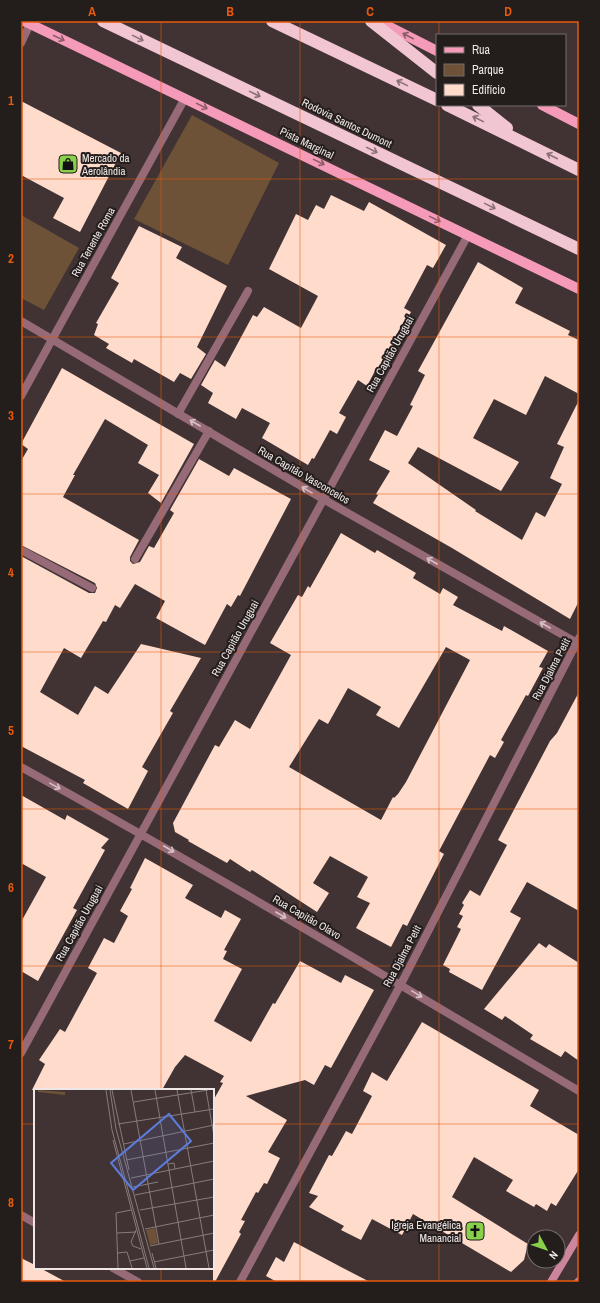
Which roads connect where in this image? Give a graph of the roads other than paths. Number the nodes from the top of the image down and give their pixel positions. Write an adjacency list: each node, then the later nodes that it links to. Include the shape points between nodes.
1 (103, 21): 18 (highway, Rodovia Santos Dumont, one-way to 18)
2 (272, 21): 10 (highway, one-way to 2)
3 (371, 21): 8 (highway)
4 (378, 21): 7 (main road, one-way to 4)
5 (27, 23): 6 (street); 9 (main road, Pista Marginal, one-way to 9)
6 (21, 43)
7 (436, 50)
8 (436, 72)
9 (185, 98): 17 (main road, Pista Marginal, one-way to 17); 22 (street, Rua Tenente Roma)
10 (436, 100)
11 (449, 106): 15 (highway, one-way to 11)
12 (479, 106): 15 (highway)
13 (544, 106): 14 (main road)
14 (579, 124)
15 (525, 142): 16 (highway, one-way to 15)
16 (579, 170)
17 (468, 235): 19 (main road, Pista Marginal); 26 (street, Rua Capitão Uruguai)
18 (579, 249)
19 (579, 289)
20 (248, 291): 24 (street)
21 (21, 321): 22 (street, Rua Capitão Vasconcelos)
22 (52, 339): 23 (street, Rua Tenente Roma); 24 (street, Rua Capitão Vasconcelos)
23 (21, 396)
24 (178, 414): 25 (street, Rua Capitão Vasconcelos, one-way to 24)
25 (209, 431): 26 (street, Rua Capitão Vasconcelos, one-way to 25); 28 (street)
26 (323, 499): 30 (street, Rua Capitão Vasconcelos, one-way to 26); 32 (street, Rua Capitão Uruguai)
27 (21, 550): 29 (street)
28 (135, 559)
29 (92, 588)
30 (578, 642): 33 (street, Rua Djalma Petit)
31 (21, 767): 32 (street, Rua Capitão Olavo, one-way to 32)
32 (141, 833): 33 (street, Rua Capitão Olavo, one-way to 33); 34 (street, Rua Capitão Uruguai)
33 (400, 984): 35 (street, Rua Capitão Olavo, one-way to 35); 41 (street, Rua Djalma Petit)
34 (21, 1052)
35 (579, 1091)
36 (21, 1215): 37 (street)
37 (34, 1222)
38 (579, 1235): 42 (main road)
39 (116, 1269): 40 (street)
40 (138, 1282)
41 (240, 1282)
42 (551, 1282)

